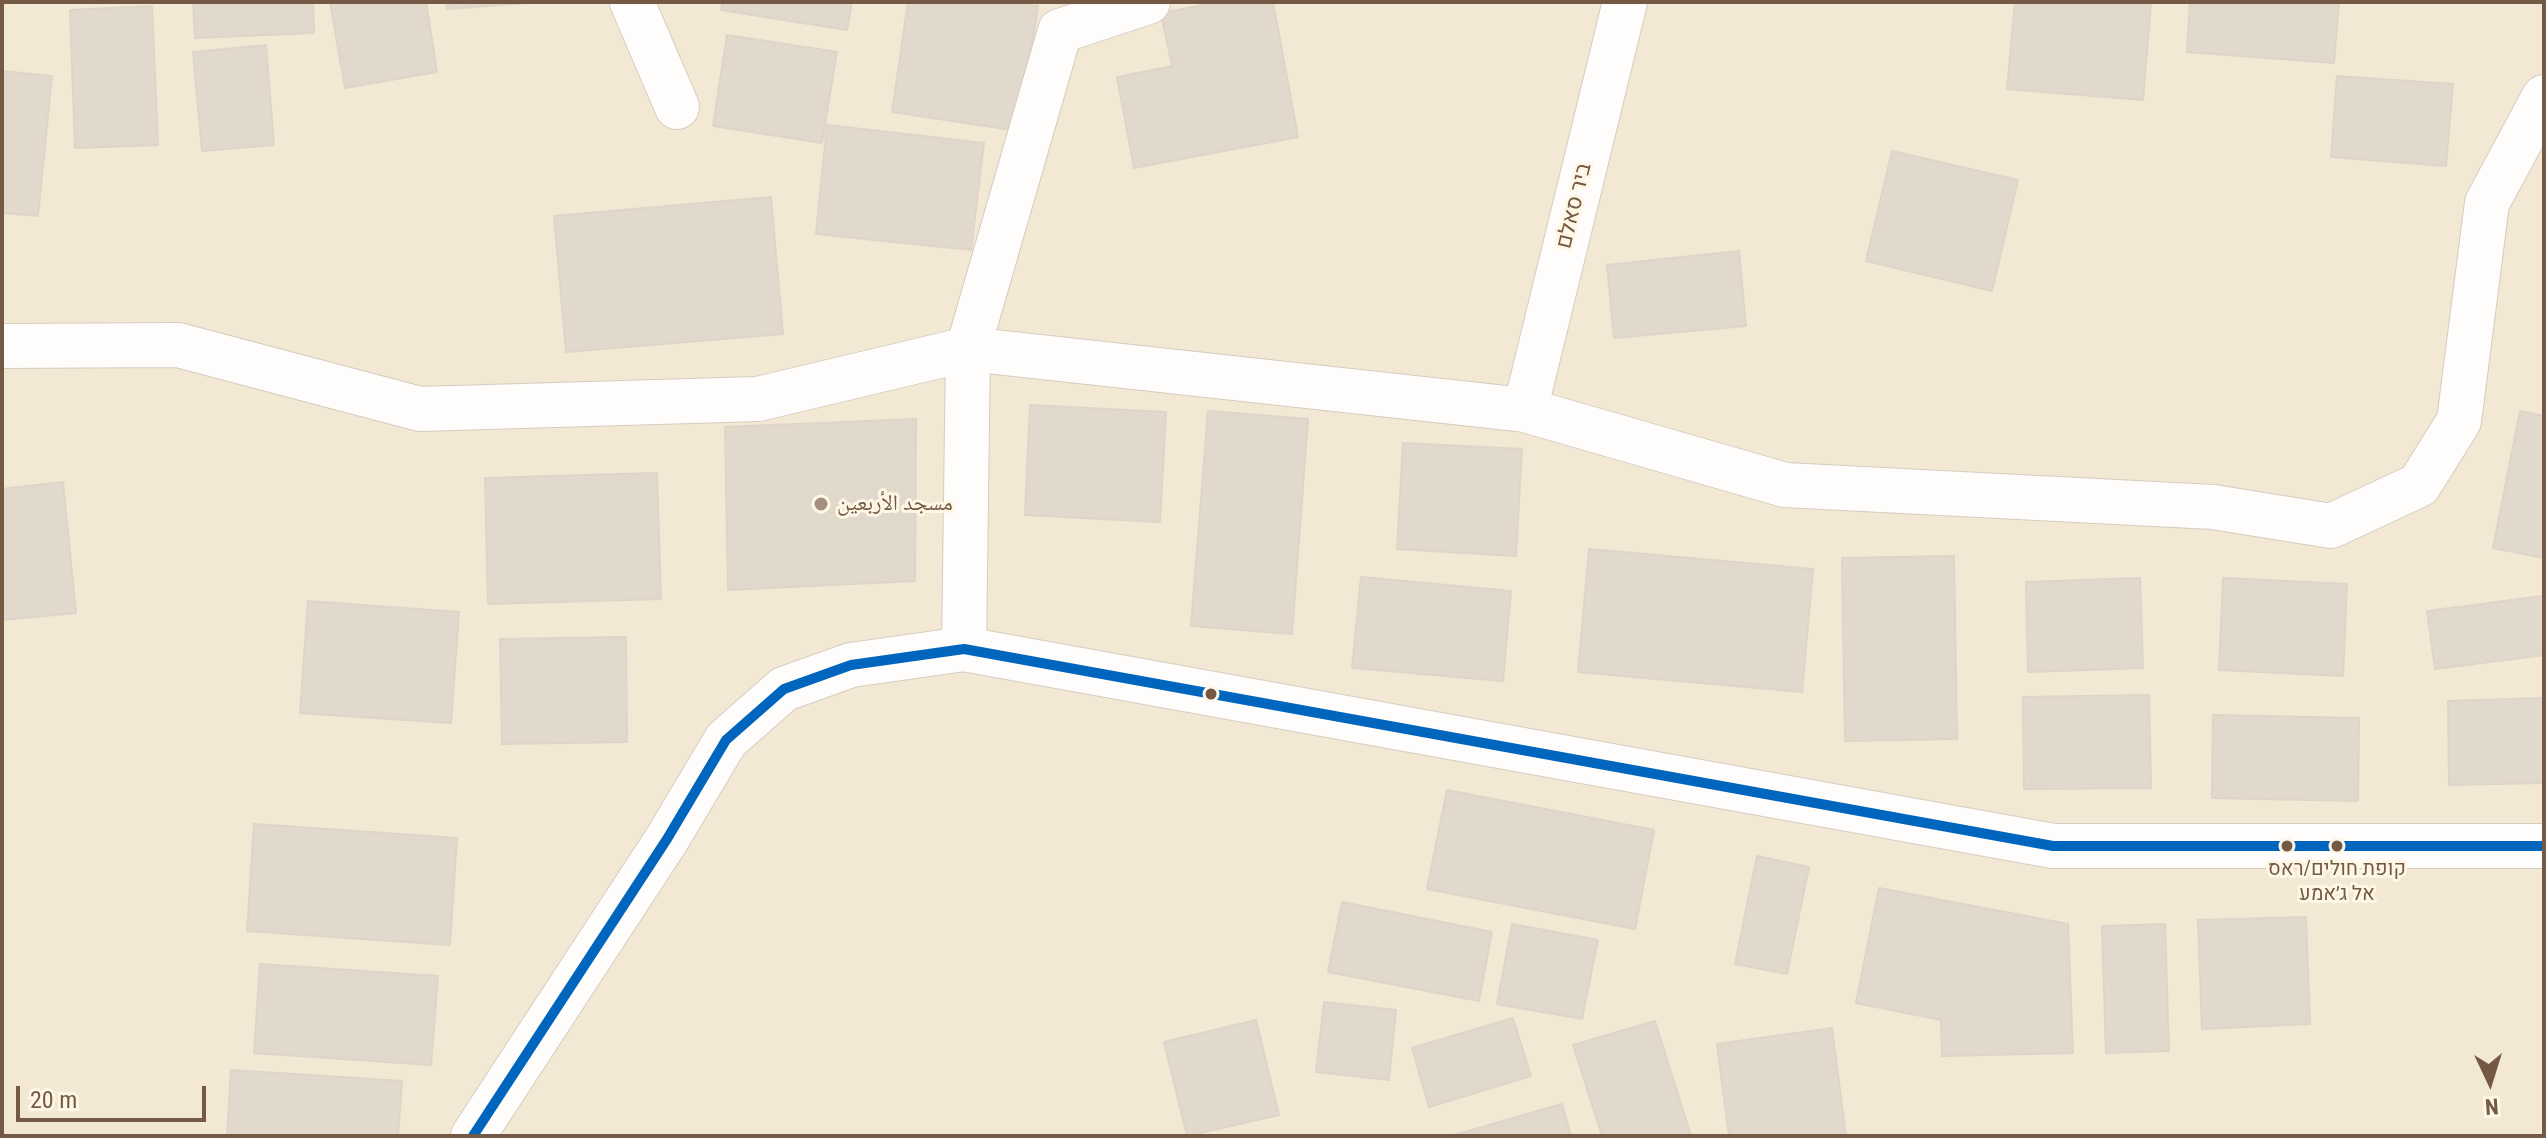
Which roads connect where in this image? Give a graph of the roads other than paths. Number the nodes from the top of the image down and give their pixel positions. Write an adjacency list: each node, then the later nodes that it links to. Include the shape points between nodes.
1 (632, 2): 5 (street)
2 (1148, 2): 7 (street, via 1060,31)
3 (1625, 2): 8 (street, ביר סאלם)
4 (2544, 97): 8 (street, via 2487,203 2459,421 2419,485 2331,526 2213,507 1785,485)
5 (677, 107)
6 (2, 346): 7 (street, via 178,345 420,409 758,399)
7 (968, 349): 8 (street); 9 (street)
8 (1525, 410)
9 (964, 649): 10 (street, via 2053,846); 11 (street, via 851,665 784,689 726,740)
10 (2544, 846)
11 (473, 1136)

